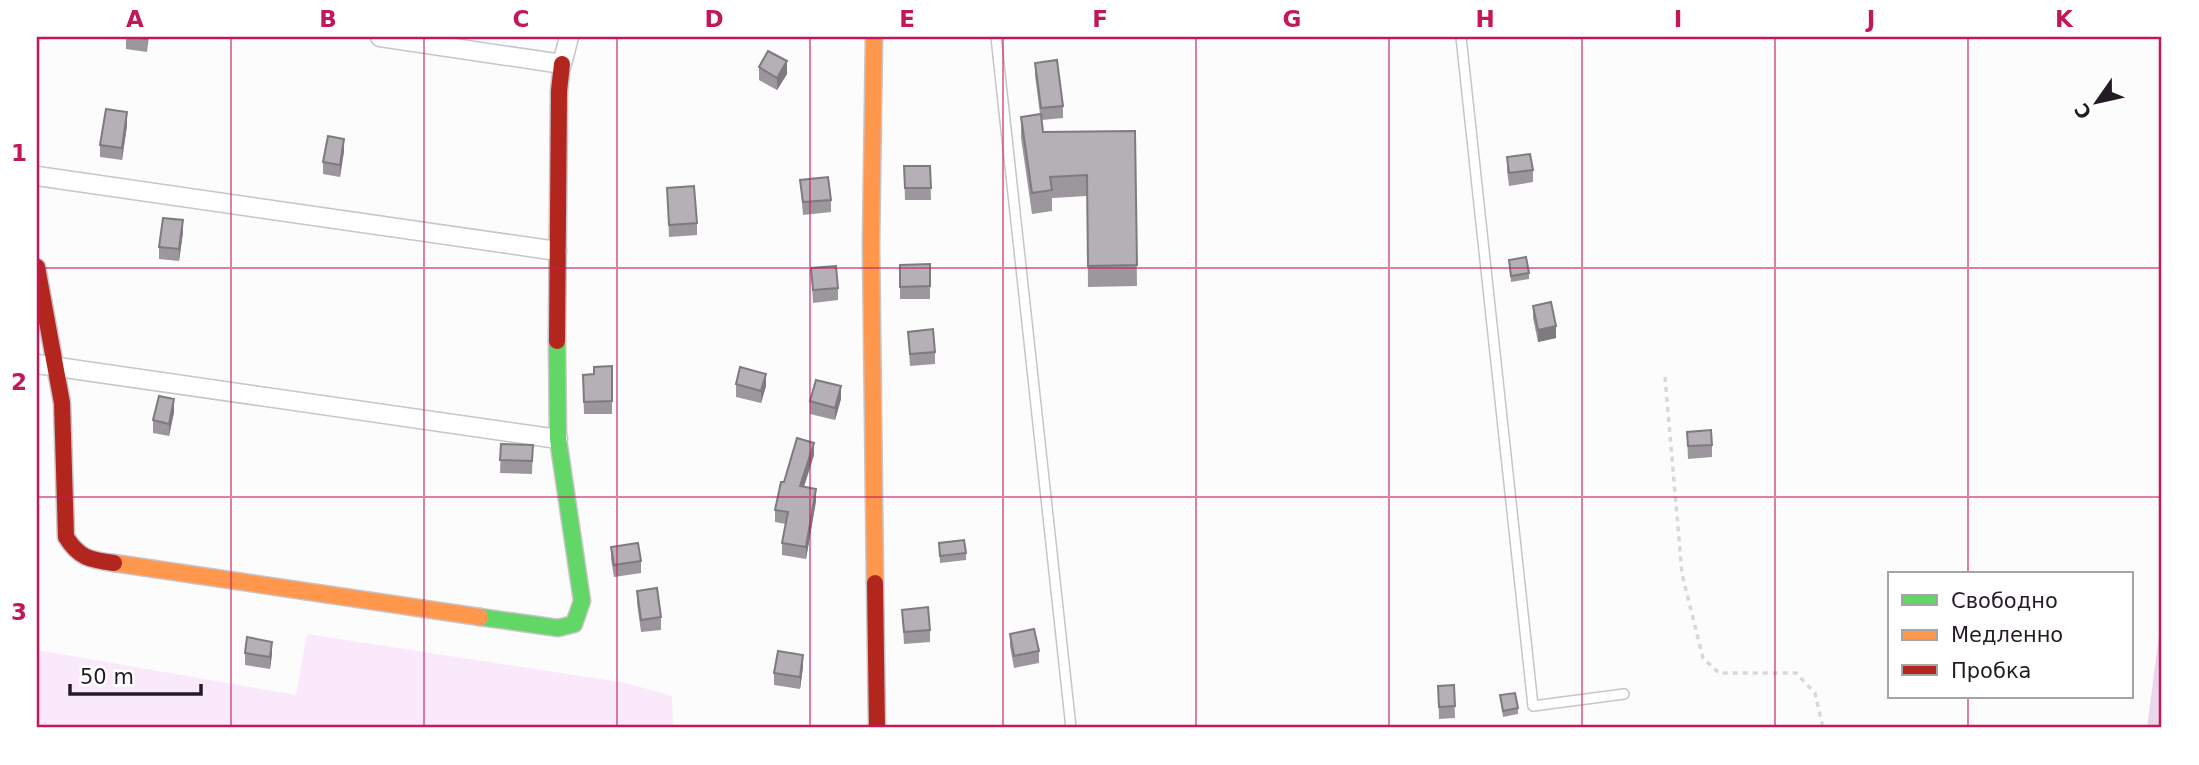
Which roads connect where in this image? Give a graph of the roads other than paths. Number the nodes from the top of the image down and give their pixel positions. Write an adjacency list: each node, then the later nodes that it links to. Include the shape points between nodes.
1 (380, 37): 6 (street)
2 (569, 37): 6 (street)
3 (874, 37): 14 (street, via 871,244)
4 (996, 37): 15 (lane)
5 (1461, 37): 13 (lane, via 1533,706)
6 (562, 64): 8 (street)
7 (37, 176): 8 (street)
8 (557, 251): 12 (street)
9 (37, 267): 11 (street)
10 (37, 363): 11 (street)
11 (57, 367): 12 (street); 12 (street, via 62,403 63,515 66,537 77,554 90,560 558,628 574,624 582,601)
12 (558, 439)
13 (1624, 694)
14 (877, 728)
15 (1071, 728)

